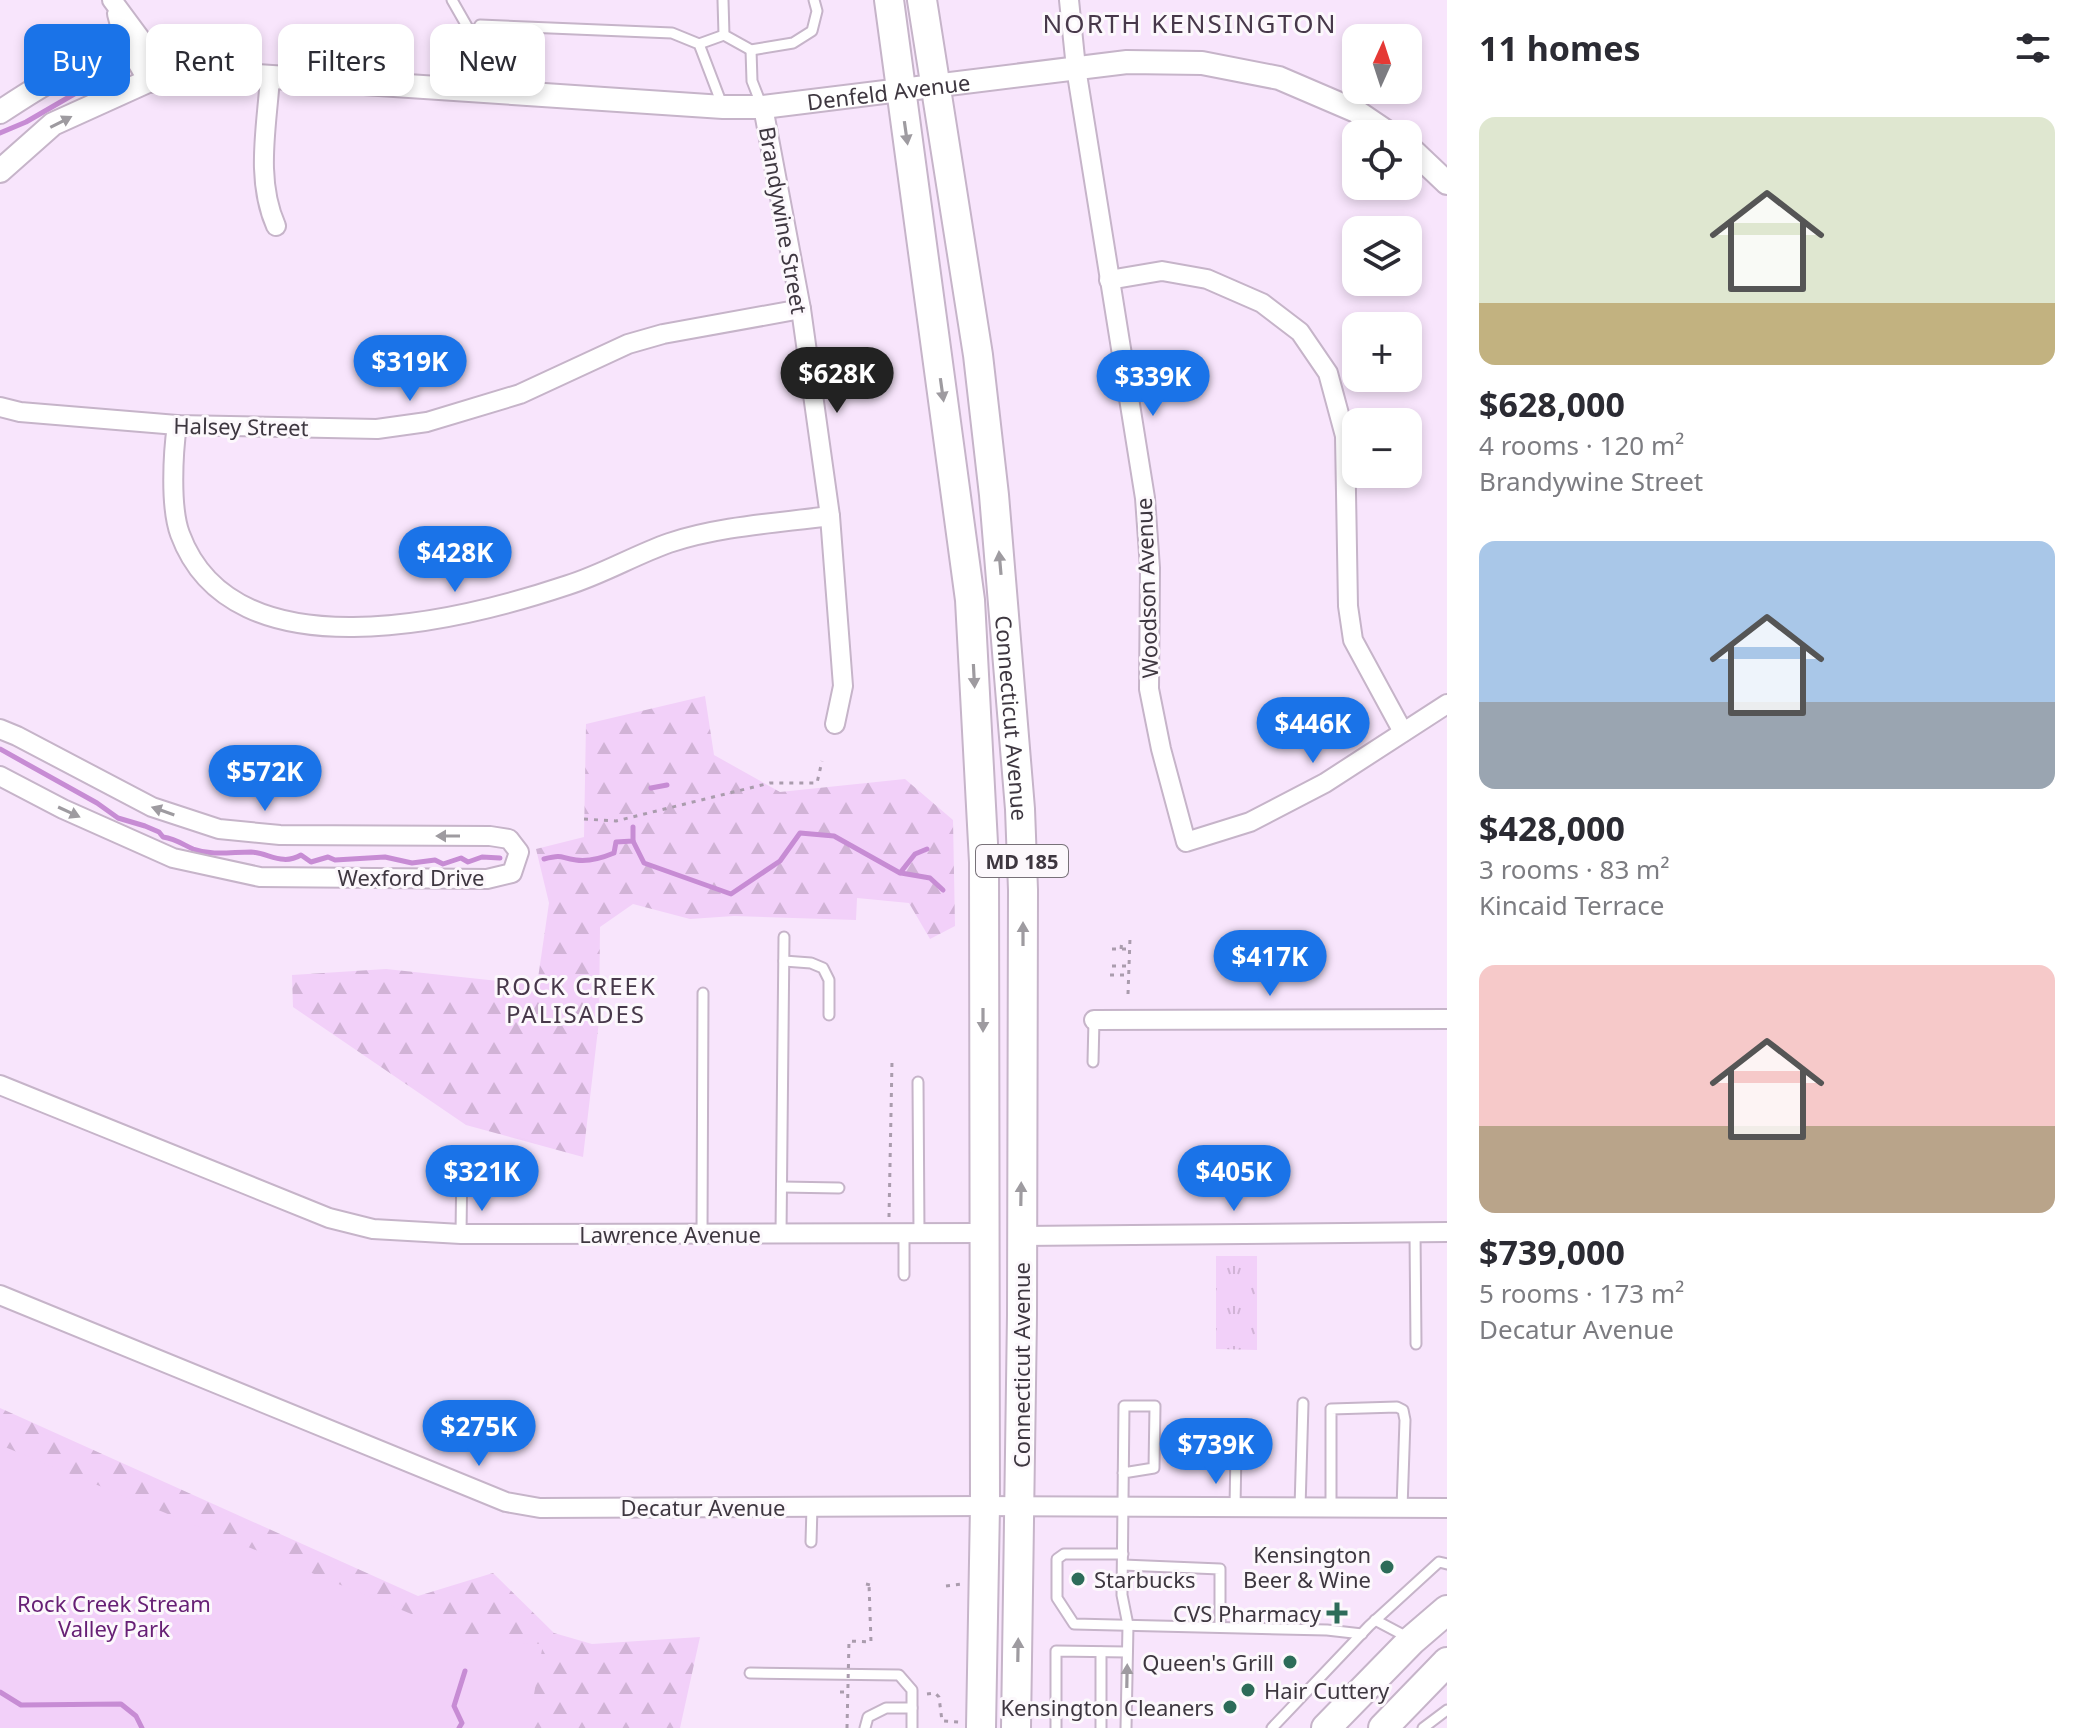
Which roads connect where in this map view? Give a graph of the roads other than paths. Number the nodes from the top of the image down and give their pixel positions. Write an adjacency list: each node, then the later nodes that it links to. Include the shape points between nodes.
1 (452, 0): 8 (lane)
2 (723, 0): 10 (lane)
3 (814, 0): 12 (lane, via 812,31 793,43)
4 (889, 0): 22 (main road, Connecticut Avenue / MD 185)
5 (922, 0): 20 (main road, Connecticut Avenue / MD 185)
6 (1069, 0): 16 (street, Woodson Avenue)
7 (113, 2): 13 (street)
8 (466, 24)
9 (545, 27): 11 (lane, via 672,33)
10 (724, 35): 11 (lane); 12 (lane)
11 (699, 44): 24 (lane)
12 (751, 50): 25 (lane, Brandywine Street, via 752,81)
13 (141, 53): 14 (street, Denfeld Avenue); 15 (street); 26 (street, Denfeld Avenue, via 97,58 45,82)
14 (146, 54)
15 (146, 61)
16 (1076, 68): 20 (street, Denfeld Avenue); 27 (street, Denfeld Avenue, via 1202,63 1279,78); 32 (street, Woodson Avenue)
17 (262, 76): 18 (street, Denfeld Avenue)
18 (270, 77): 21 (street, Denfeld Avenue); 31 (street, via 263,179)
19 (146, 84): 29 (street, Denfeld Avenue, one-way to 19, via 53,124)
20 (934, 86): 22 (street, Denfeld Avenue); 42 (main road, Connecticut Avenue / MD 185, one-way to 20, via 991,467)
21 (430, 88)
22 (900, 92): 25 (street, Denfeld Avenue); 43 (main road, Connecticut Avenue / MD 185, one-way to 43, via 970,600)
23 (545, 95): 24 (street, Denfeld Avenue)
24 (723, 107): 25 (street, Denfeld Avenue)
25 (763, 107): 33 (street, Brandywine Street)
26 (0, 112)
27 (1369, 120)
28 (1422, 157): 30 (street)
29 (0, 171)
30 (1447, 183)
31 (276, 226)
32 (1109, 280): 40 (street, via 1162,271 1207,279 1262,303 1300,332 1328,373 1345,436 1353,640); 40 (street, Woodson Avenue, via 1145,498 1149,689 1186,842 1250,822 1325,783)
33 (801, 309): 35 (street, Halsey Street, via 628,344 520,394 427,422 377,429); 36 (street, Brandywine Street)
34 (0, 407): 35 (street, Halsey Street)
35 (177, 425): 36 (street, via 172,461 178,531 191,557 208,580 246,609 287,622 410,624 480,611 571,584 670,543)
36 (830, 516): 38 (street, Brandywine Street, via 843,686)
37 (1447, 704): 40 (street)
38 (835, 724)
39 (0, 729): 41 (street, Wexford Drive, one-way to 39, via 173,858 260,877 487,879 512,873 519,852 509,839 490,836 280,835 219,829 152,807)
40 (1403, 732)
41 (0, 776)
42 (1022, 861): 43 (main road); 63 (main road, Connecticut Avenue / MD 185, one-way to 42)
43 (984, 862): 58 (main road, Connecticut Avenue / MD 185, one-way to 58)
44 (784, 937): 45 (lane)
45 (784, 961): 47 (lane, via 823,968 829,980); 54 (lane)
46 (703, 993): 60 (lane)
47 (829, 1015)
48 (1447, 1019): 49 (street)
49 (1094, 1020): 50 (lane)
50 (1093, 1062)
51 (918, 1082): 62 (lane)
52 (0, 1085): 59 (street, Lawrence Avenue, via 329,1218 373,1229)
53 (462, 1158): 59 (lane)
54 (782, 1187): 55 (lane); 61 (lane)
55 (839, 1188)
56 (1415, 1232): 57 (street); 63 (street); 66 (lane)
57 (1447, 1232)
58 (984, 1233): 62 (street, Lawrence Avenue); 70 (main road, Connecticut Avenue / MD 185)
59 (461, 1234): 60 (street, Lawrence Avenue)
60 (702, 1234): 61 (street, Lawrence Avenue)
61 (781, 1234): 62 (street, Lawrence Avenue)
62 (911, 1234): 64 (lane)
63 (1021, 1236): 72 (main road, Connecticut Avenue / MD 185)
64 (904, 1275)
65 (0, 1295): 71 (street, Decatur Avenue, via 506,1502 540,1508)
66 (1416, 1344)
67 (1303, 1403): 75 (lane)
68 (1193, 1451): 74 (lane, via 1236,1451)
69 (1123, 1473): 69 (lane, via 1124,1406 1155,1406 1154,1468); 73 (lane)
70 (985, 1506): 71 (street, Decatur Avenue); 72 (street, Decatur Avenue); 95 (main road, Connecticut Avenue / MD 185)
71 (812, 1507): 79 (lane)
72 (1021, 1507): 73 (street, Decatur Avenue); 98 (main road, Connecticut Avenue / MD 185, one-way to 72)
73 (1125, 1507): 74 (street, Decatur Avenue); 80 (lane)
74 (1235, 1507): 75 (street, Decatur Avenue)
75 (1300, 1508): 76 (street, Decatur Avenue)
76 (1331, 1508): 77 (street, Decatur Avenue); 77 (lane, via 1331,1409 1397,1407 1405,1420)
77 (1402, 1508): 78 (street, Decatur Avenue)
78 (1447, 1508)
79 (811, 1542)
80 (1123, 1560): 84 (lane); 84 (lane, via 1064,1554 1057,1559 1057,1598 1074,1624); 85 (lane, via 1220,1569)
81 (1447, 1564): 83 (lane, via 1439,1562)
82 (1447, 1610): 87 (main road)
83 (1375, 1620): 86 (lane); 87 (lane)
84 (1128, 1625): 85 (lane); 89 (lane)
85 (1220, 1627): 86 (lane)
86 (1362, 1634): 102 (lane)
87 (1412, 1640): 103 (main road)
88 (1101, 1652): 89 (lane); 99 (lane, via 1056,1651); 100 (lane)
89 (1127, 1652): 101 (lane, one-way to 89)
90 (1447, 1662): 94 (main road)
91 (750, 1673): 92 (lane, via 899,1675 912,1690)
92 (912, 1708): 96 (lane, via 886,1708 868,1717); 97 (lane)
93 (1447, 1710): 104 (lane)
94 (1395, 1722)
95 (972, 1725)
96 (865, 1728)
97 (912, 1728)
98 (1016, 1728)
99 (1056, 1728)
100 (1101, 1728)
101 (1126, 1728)
102 (1272, 1728)
103 (1326, 1728)
104 (1423, 1728)

